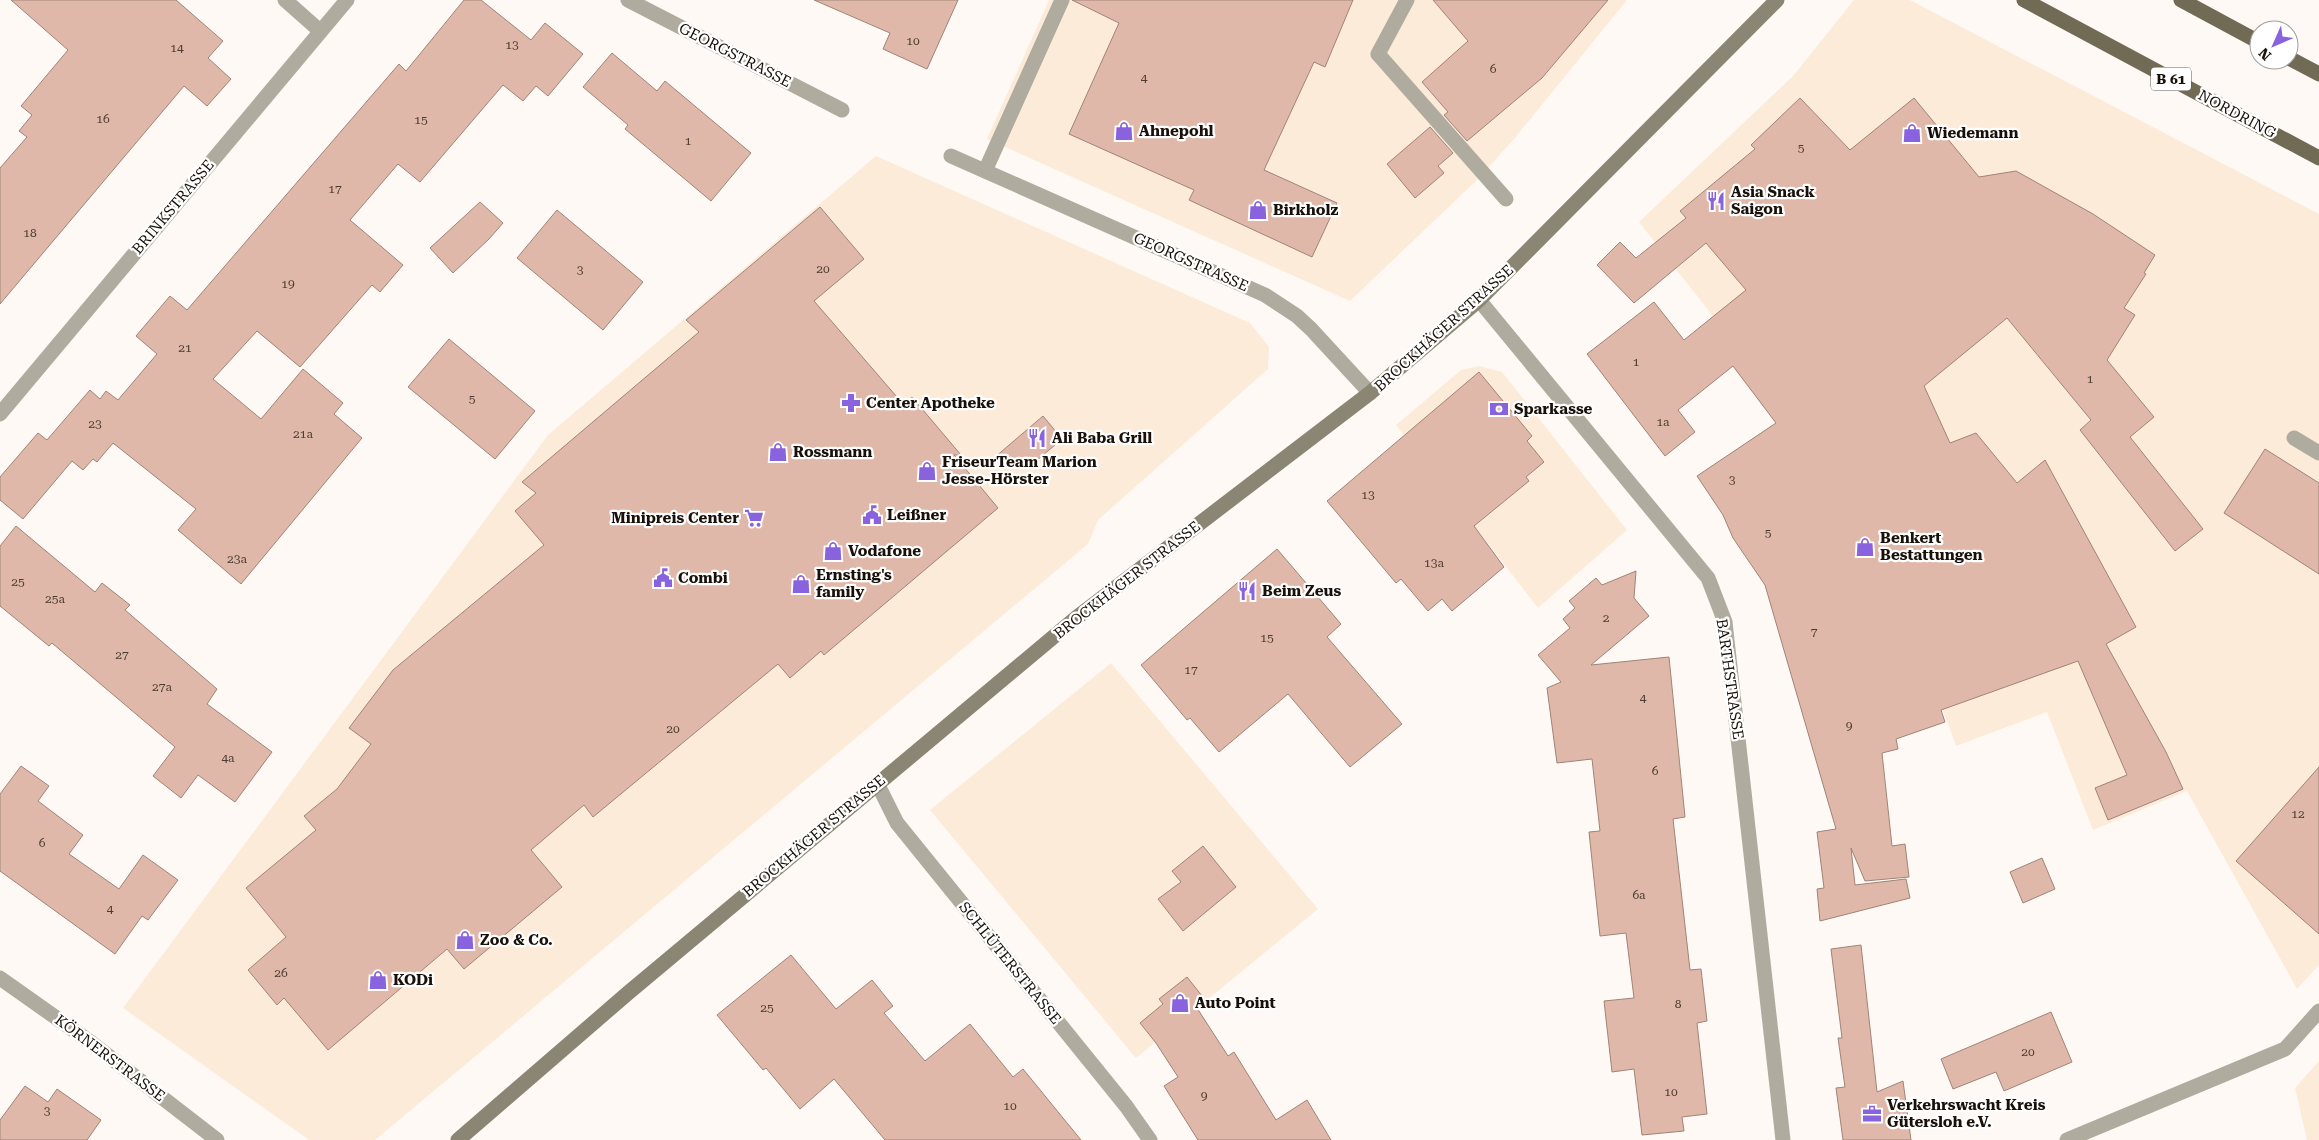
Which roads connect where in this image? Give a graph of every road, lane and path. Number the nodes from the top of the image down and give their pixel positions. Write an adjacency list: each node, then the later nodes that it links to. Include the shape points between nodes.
1 (284, 0): 9 (street)
2 (347, 0): 9 (street, BRINKSTRASSE)
3 (628, 0): 13 (street, GEORGSTRASSE)
4 (1062, 0): 16 (street)
5 (1407, 0): 17 (street, via 1378,54)
6 (1777, 0): 18 (main road, BROCKHÄGER STRASSE)
7 (2024, 0): 15 (main road, NORDRING / B 61)
8 (2181, 0): 10 (main road)
9 (320, 31): 20 (street, BRINKSTRASSE)
10 (2249, 37)
11 (2299, 63): 12 (main road)
12 (2319, 74)
13 (842, 110)
14 (951, 156): 16 (street, GEORGSTRASSE)
15 (2319, 158)
16 (985, 171): 19 (street, GEORGSTRASSE, via 1265,295 1304,323)
17 (1506, 199)
18 (1479, 300): 19 (main road, BROCKHÄGER STRASSE); 29 (street, BARTHSTRASSE, via 1708,578 1725,622)
19 (1370, 393): 23 (main road, BROCKHÄGER STRASSE, via 1076,618)
20 (0, 414)
21 (2294, 438): 22 (street)
22 (2319, 453)
23 (877, 783): 27 (main road, BROCKHÄGER STRASSE); 28 (street, SCHLÜTERSTRASSE, via 896,823 1126,1106)
24 (0, 978): 26 (street, KÖRNERSTRASSE, via 89,1040)
25 (2319, 1011): 30 (street, via 2285,1048)
26 (217, 1140)
27 (458, 1140)
28 (1150, 1140)
29 (1783, 1140)
30 (2068, 1140)

